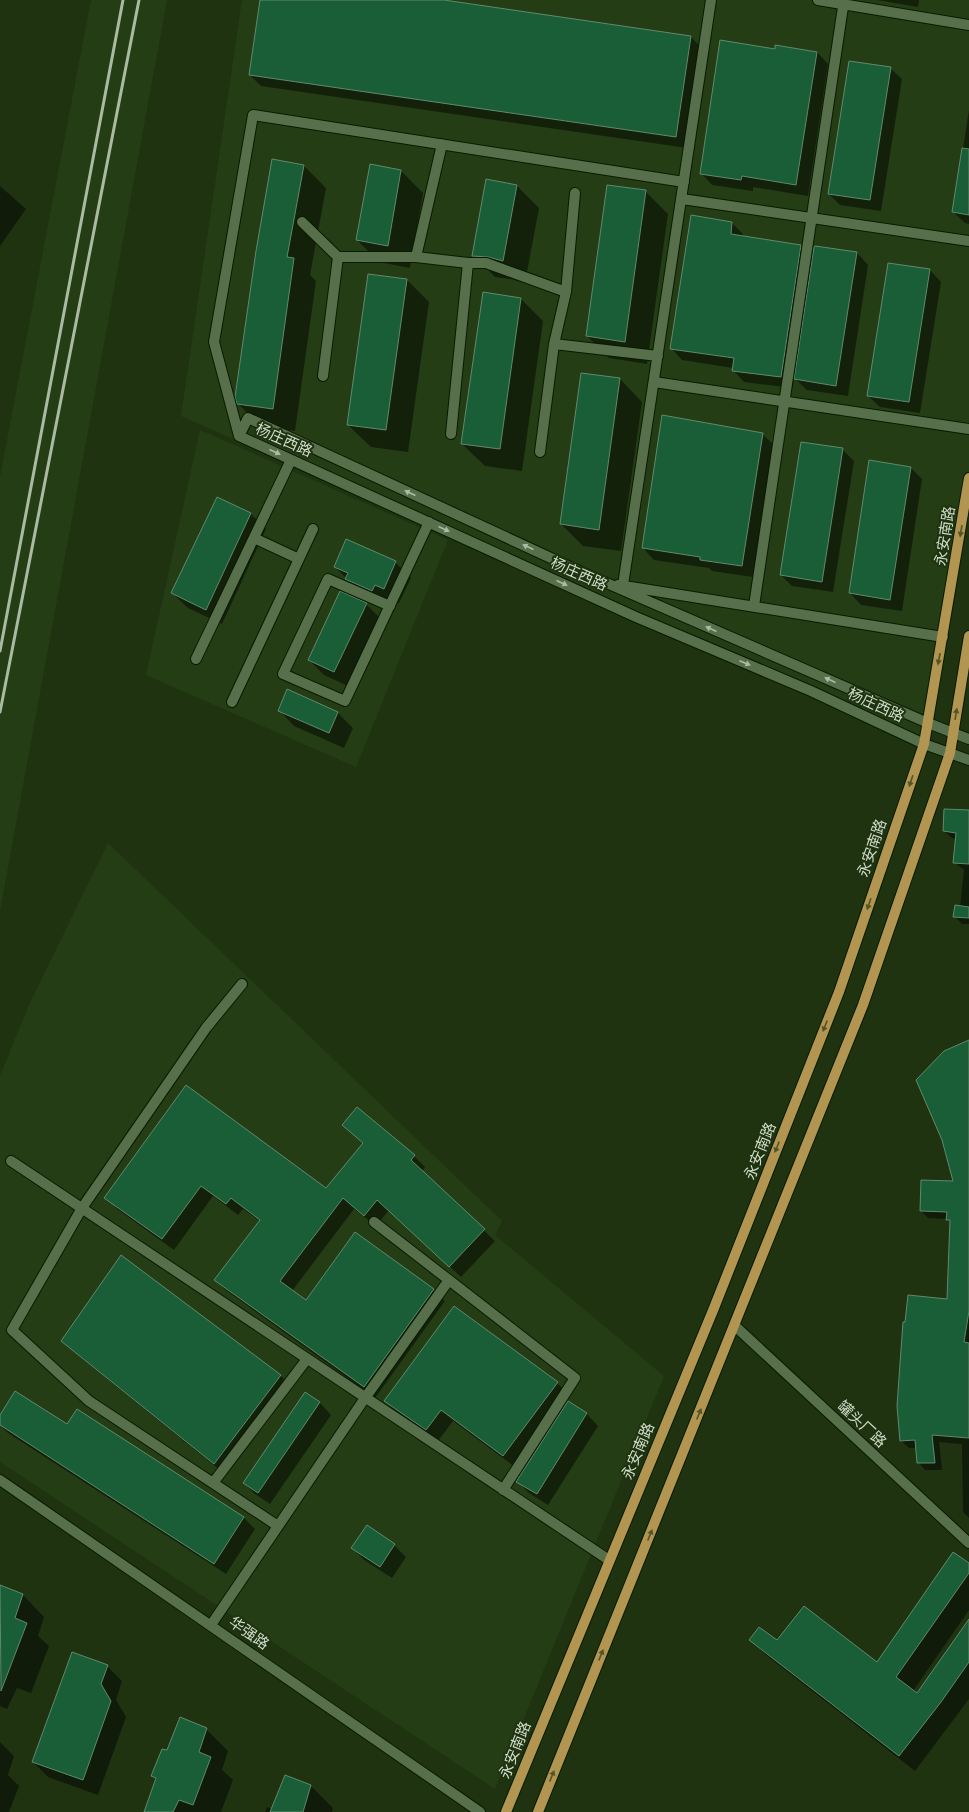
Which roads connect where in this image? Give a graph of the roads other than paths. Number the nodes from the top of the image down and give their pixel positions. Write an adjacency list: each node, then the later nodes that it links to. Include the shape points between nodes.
1 (711, 0): 6 (street)
2 (818, 0): 3 (street)
3 (844, 2): 4 (street); 9 (street)
4 (969, 25)
5 (442, 144): 6 (street); 13 (street); 23 (street, via 253,115 214,342)
6 (684, 182): 8 (street)
7 (575, 193): 15 (street)
8 (682, 199): 9 (street); 17 (street)
9 (812, 218): 11 (street); 20 (street)
10 (302, 222): 12 (street)
11 (969, 240)
12 (338, 257): 13 (street); 18 (street)
13 (416, 257): 14 (street)
14 (468, 263): 15 (street, via 486,263); 22 (street)
15 (566, 292): 16 (street)
16 (554, 344): 17 (street); 24 (street)
17 (658, 356): 19 (street)
18 (323, 376)
19 (654, 382): 20 (street); 32 (street)
20 (785, 402): 21 (street); 34 (street)
21 (969, 428)
22 (451, 434)
23 (239, 436): 25 (street, 杨庄西路, one-way to 25); 31 (street, 杨庄西路, one-way to 23, via 248,418)
24 (540, 452)
25 (291, 460): 27 (street, 杨庄西路); 29 (street)
26 (969, 478): 36 (main road, 永安南路, one-way to 36)
27 (429, 522): 33 (street); 42 (street, 杨庄西路, one-way to 42)
28 (313, 529): 30 (street)
29 (254, 538): 30 (street); 37 (street)
30 (299, 559): 38 (street)
31 (608, 584): 32 (street); 39 (street, 杨庄西路, one-way to 31)
32 (623, 585): 34 (street)
33 (390, 606): 33 (street, via 345,701 283,674 328,579)
34 (754, 606): 36 (street)
35 (969, 636): 40 (main road, one-way to 35)
36 (943, 637): 39 (main road, 永安南路, one-way to 39)
37 (196, 659)
38 (232, 702)
39 (928, 723): 40 (street, 杨庄西路); 42 (main road, 永安南路)
40 (953, 733): 41 (street, 杨庄西路); 43 (main road)
41 (969, 739)
42 (924, 744): 43 (street, 杨庄西路); 58 (main road, 永安南路, one-way to 58, via 838,992 711,1315)
43 (950, 753): 44 (street, 杨庄西路); 50 (main road, via 863,1005)
44 (969, 760)
45 (242, 984): 47 (street, via 206,1028)
46 (11, 1161): 47 (street)
47 (82, 1208): 51 (street); 54 (street, via 12,1330 89,1401)
48 (374, 1222): 49 (street)
49 (449, 1280): 52 (street); 55 (street, via 575,1378)
50 (735, 1326): 57 (street, 罐头厂路); 62 (main road, one-way to 50)
51 (307, 1359): 52 (street); 54 (street)
52 (366, 1398): 55 (street); 56 (street)
53 (0, 1480): 59 (street, 华强路)
54 (213, 1482): 56 (street)
55 (503, 1490): 58 (street)
56 (278, 1526): 59 (street)
57 (969, 1544)
58 (609, 1560): 61 (main road, 永安南路)
59 (211, 1625): 60 (street, 华强路)
60 (480, 1812)
61 (506, 1812)
62 (538, 1812)

